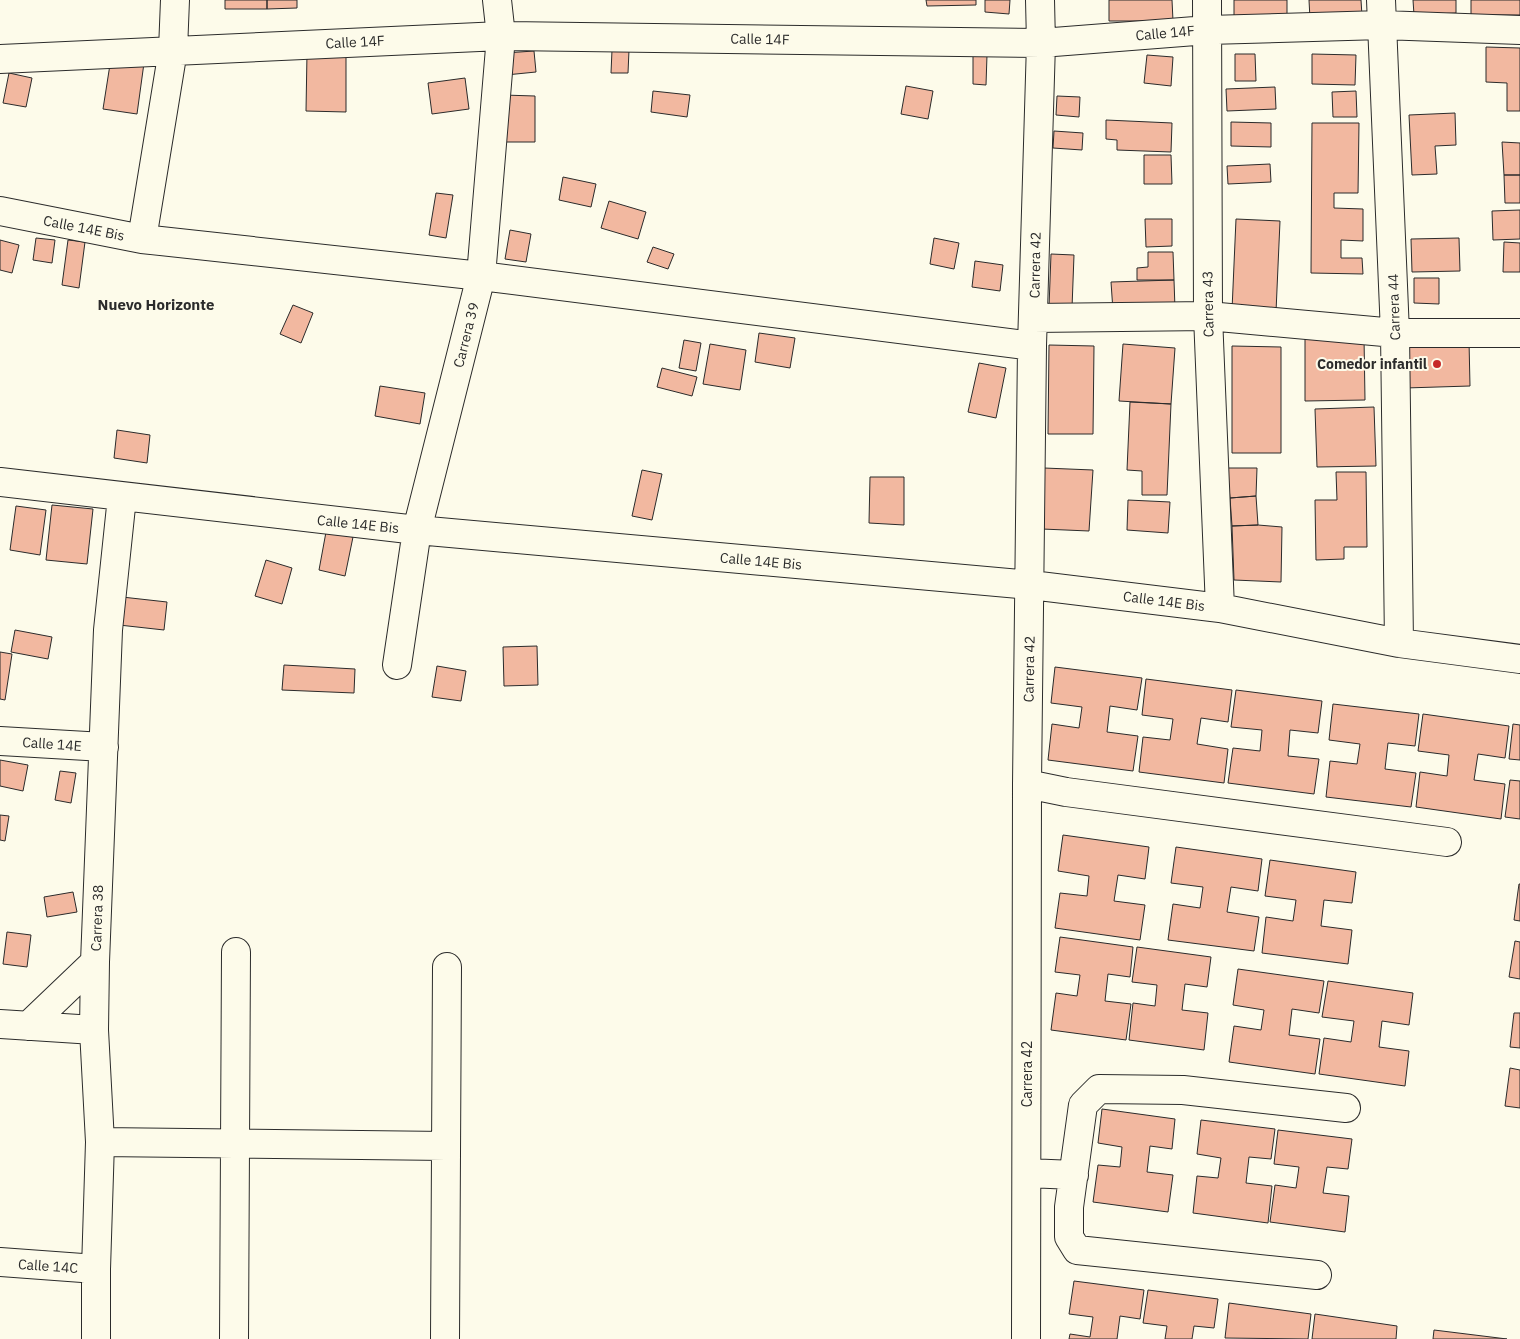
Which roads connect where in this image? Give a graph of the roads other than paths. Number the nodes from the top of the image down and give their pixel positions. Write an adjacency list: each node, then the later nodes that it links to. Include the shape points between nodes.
1 (175, 0): 10 (street)
2 (497, 0): 8 (street, Carrera 39)
3 (1040, 0): 9 (street, Carrera 42)
4 (1207, 0): 6 (street, Carrera 43)
5 (1382, 13): 6 (street, Calle 14F); 7 (street, Calle 14F); 17 (street, Carrera 44)
6 (1208, 30): 9 (street, Calle 14F); 15 (street, Carrera 43)
7 (1520, 30)
8 (501, 36): 9 (street, Calle 14F); 10 (street, Calle 14F); 14 (street, Carrera 39)
9 (1041, 43): 16 (street, Carrera 42)
10 (173, 50): 11 (street, Calle 14F); 13 (street)
11 (0, 60)
12 (0, 211): 13 (street, Calle 14E Bis)
13 (142, 240): 14 (street, Calle 14E Bis)
14 (481, 276): 19 (street, Calle 14E Bis); 22 (street, Carrera 39)
15 (1208, 316): 16 (street); 17 (street); 24 (street, Carrera 43)
16 (1034, 318): 19 (street, Carrera 42)
17 (1395, 332): 18 (street); 25 (street, Carrera 44)
18 (1520, 333)
19 (1032, 346): 23 (street, Carrera 42)
20 (0, 482): 21 (street, Calle 14E Bis)
21 (122, 497): 22 (street, Calle 14E Bis); 29 (street, Carrera 38, via 108,630)
22 (417, 530): 23 (street, Calle 14E Bis); 27 (street, Carrera 39)
23 (1031, 586): 24 (street, Calle 14E Bis); 30 (street, Carrera 42)
24 (1220, 608): 25 (street, Calle 14E Bis)
25 (1399, 643): 26 (street, Calle 14E Bis)
26 (1520, 659)
27 (397, 665)
28 (0, 740): 29 (street, Calle 14E)
29 (104, 747): 33 (street, Carrera 38)
30 (1028, 784): 31 (street); 42 (street, Carrera 42)
31 (1447, 842)
32 (236, 952): 40 (street)
33 (95, 962): 36 (street); 37 (street, Carrera 38)
34 (447, 967): 41 (street)
35 (0, 1024): 36 (street)
36 (28, 1026): 37 (street)
37 (94, 1030): 39 (street, Carrera 38)
38 (1346, 1108): 43 (street, via 1183,1090 1099,1089 1084,1105)
39 (100, 1142): 40 (street); 45 (street, Carrera 38)
40 (234, 1144): 41 (street); 48 (street)
41 (446, 1146): 49 (street)
42 (1027, 1173): 43 (street); 50 (street, Carrera 42)
43 (1074, 1175): 46 (street, via 1069,1237 1077,1250)
44 (0, 1262): 45 (street, Calle 14C)
45 (96, 1269): 47 (street, Carrera 38)
46 (1317, 1275)
47 (96, 1339)
48 (234, 1339)
49 (445, 1339)
50 (1026, 1339)

